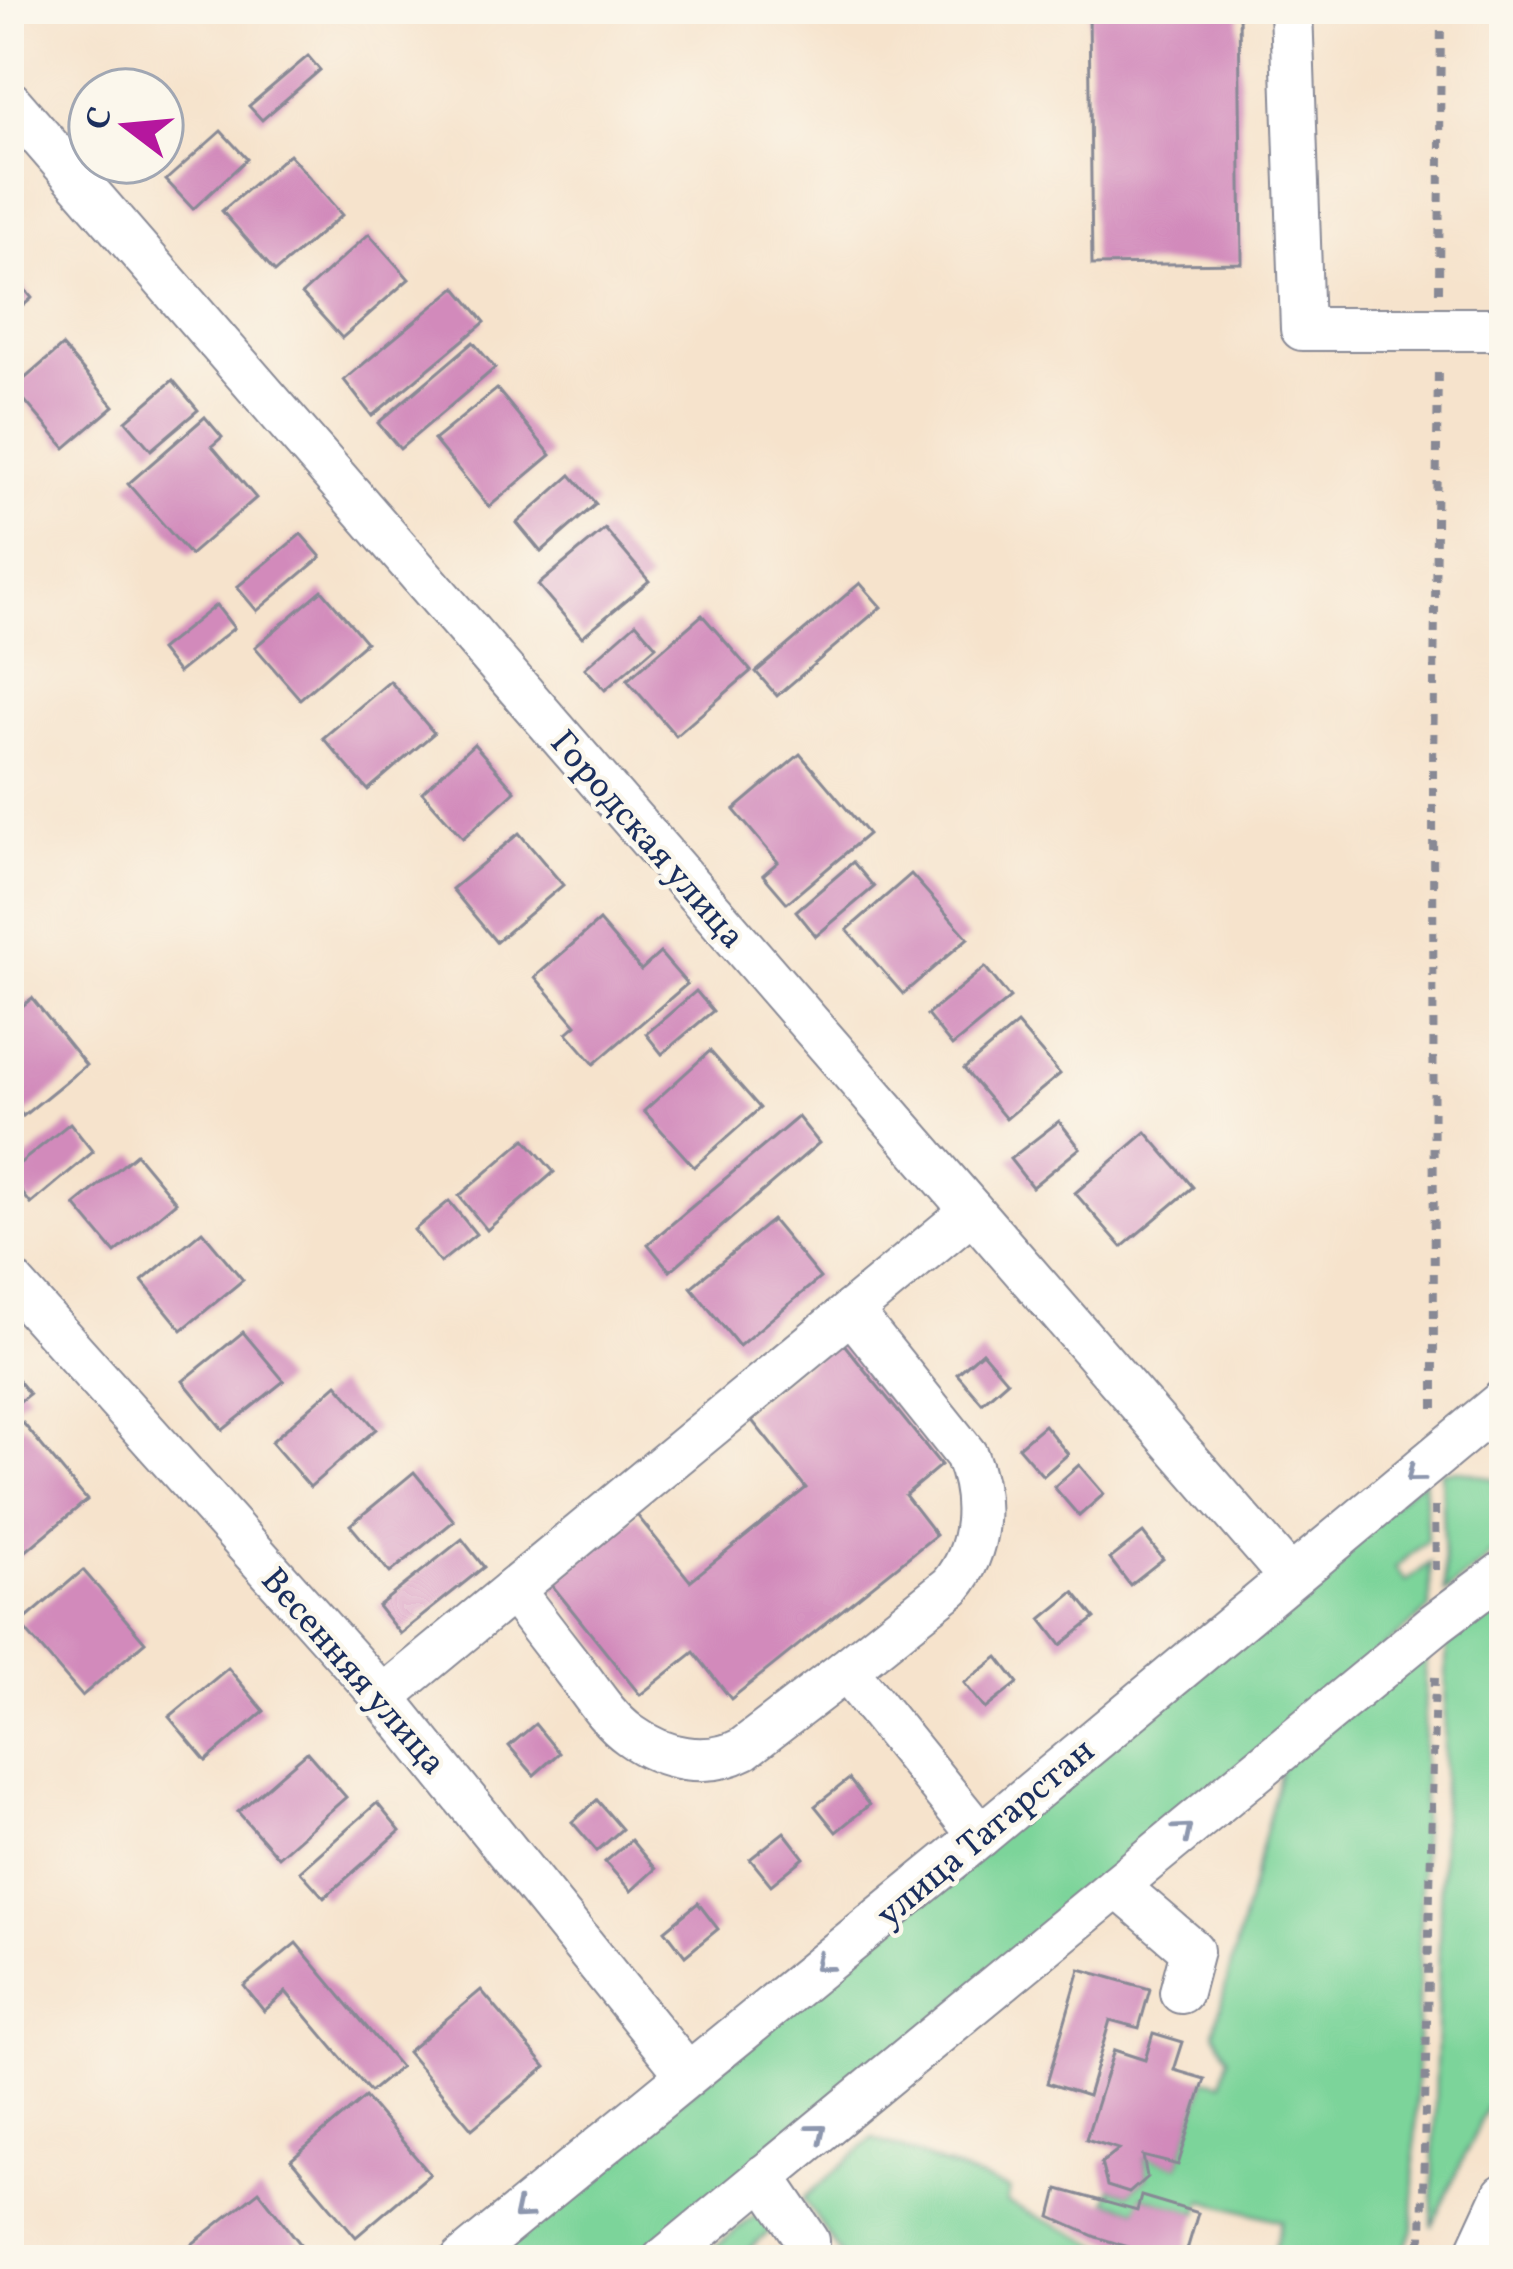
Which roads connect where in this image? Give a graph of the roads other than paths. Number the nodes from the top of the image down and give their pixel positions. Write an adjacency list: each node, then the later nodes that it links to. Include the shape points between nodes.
1 (1291, 9): 3 (street, via 1302,329)
2 (9, 100): 4 (street, Городская улица)
3 (1504, 329)
4 (972, 1210): 6 (street); 9 (street, Городская улица)
5 (9, 1279): 12 (street, Весенняя улица)
6 (851, 1311): 10 (street); 11 (street, via 966,1455 978,1493 962,1573)
7 (1504, 1400): 9 (street, улица Татарстан, one-way to 9)
8 (1504, 1572): 14 (street, one-way to 8)
9 (1289, 1576): 13 (street, улица Татарстан)
10 (513, 1590): 11 (street, via 605,1711 662,1753 724,1760); 12 (street)
11 (846, 1670): 13 (street)
12 (383, 1697): 16 (street, Весенняя улица)
13 (980, 1836): 16 (street, улица Татарстан, one-way to 16)
14 (1118, 1886): 15 (street, via 1192,1950); 17 (street, one-way to 14)
15 (1181, 1992)
16 (687, 2074): 19 (street, улица Татарстан, one-way to 19)
17 (764, 2176): 20 (street); 21 (street, via 808,2241)
18 (1504, 2194): 22 (street)
19 (462, 2260)
20 (663, 2260)
21 (808, 2260)
22 (1474, 2260)

